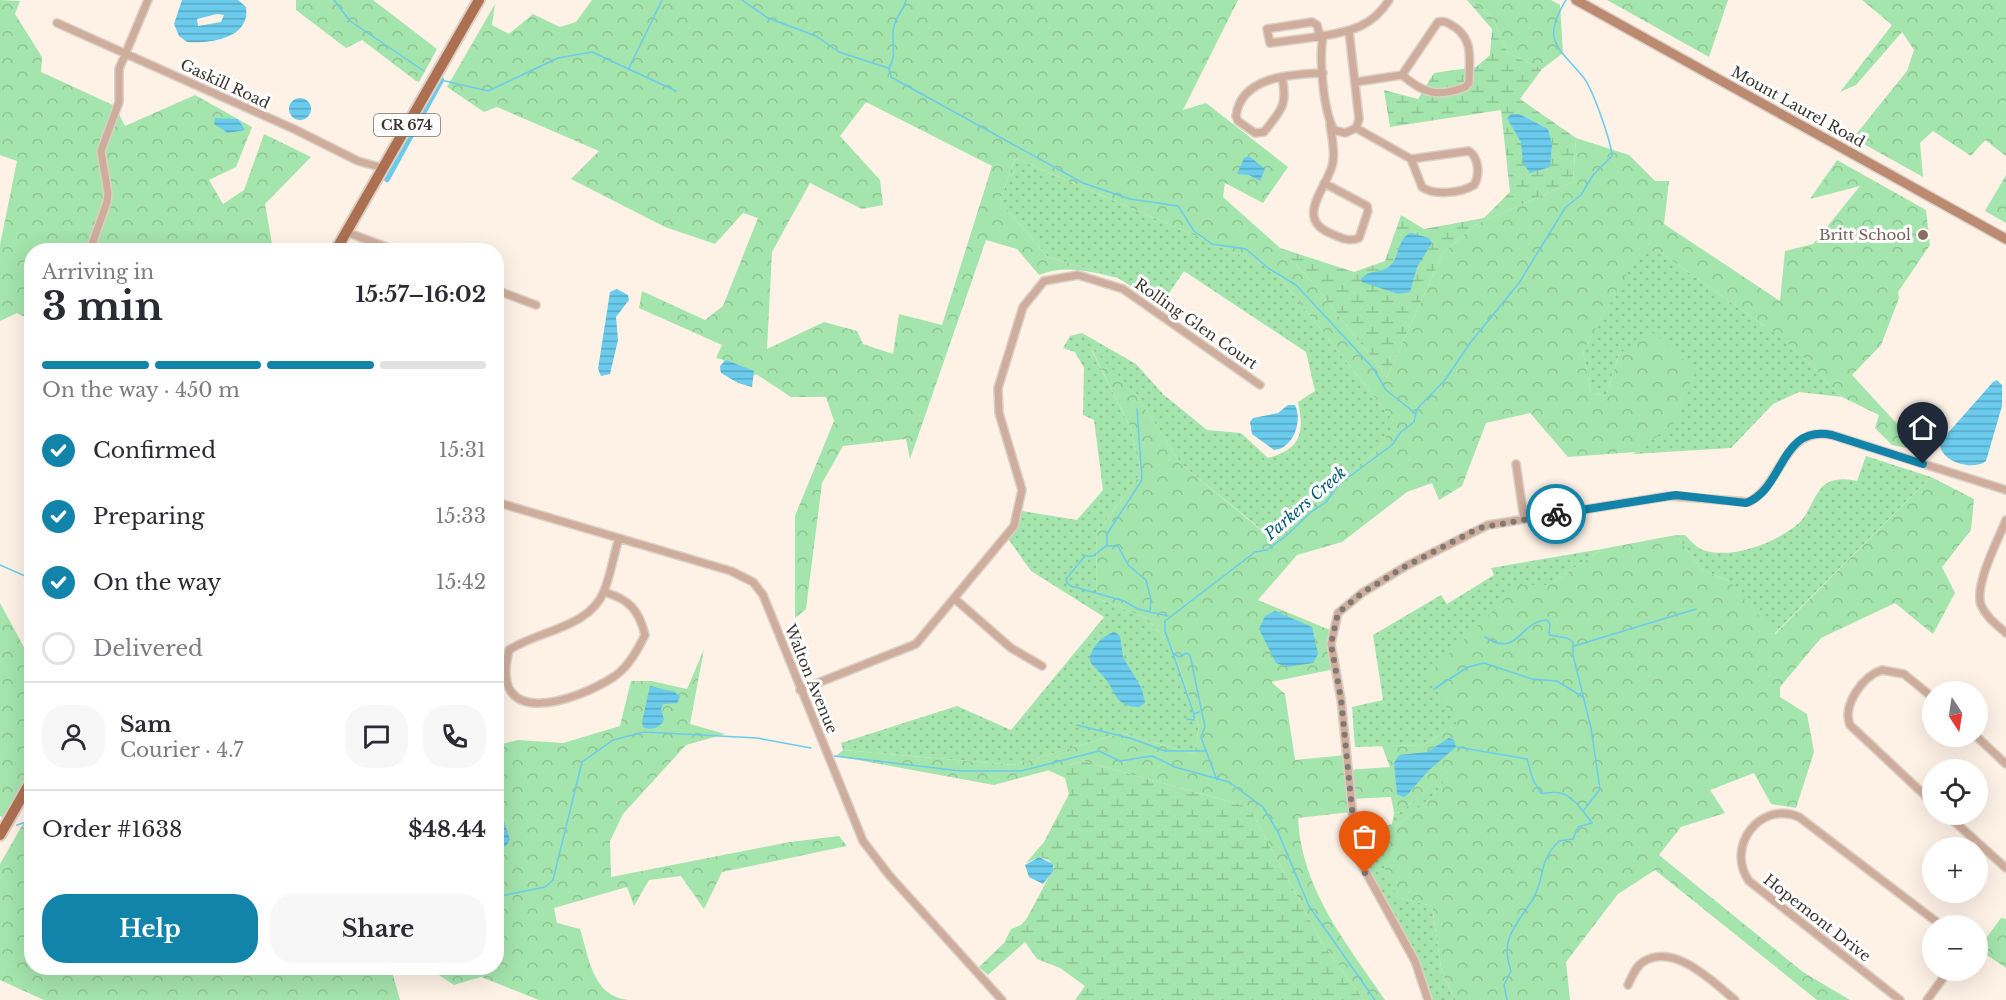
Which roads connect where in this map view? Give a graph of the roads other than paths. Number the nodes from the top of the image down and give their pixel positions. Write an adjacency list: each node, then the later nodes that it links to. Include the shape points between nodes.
1 (148, 0): 8 (street)
2 (479, 0): 16 (main road, CR 674)
3 (1389, 0): 6 (street, via 1373,20)
4 (1576, 0): 19 (main road, Mount Laurel Road)
5 (57, 23): 8 (street, Gaskill Road)
6 (1349, 31): 7 (street); 12 (street)
7 (1321, 36): 7 (street, via 1270,43 1267,29 1312,22); 9 (street)
8 (125, 53): 16 (street, Gaskill Road, via 358,161); 20 (street, via 118,79 117,112 101,151 107,202)
9 (1323, 73): 11 (street); 13 (street)
10 (1402, 75): 10 (street, via 1438,22 1445,21 1465,35 1469,59 1469,83 1465,87 1427,93); 12 (street)
11 (1282, 77): 11 (street, via 1266,79 1256,86 1237,110 1238,120 1255,133 1264,132 1284,106)
12 (1356, 82): 14 (street)
13 (1330, 122): 14 (street, via 1339,132); 17 (street, via 1334,158)
14 (1356, 128): 15 (street)
15 (1411, 159): 15 (street, via 1426,190 1464,190 1477,181 1476,158 1469,151)
16 (383, 168): 18 (main road, CR 674)
17 (1324, 183): 17 (street, via 1313,208 1316,224 1349,240 1359,238 1367,206)
18 (346, 232): 21 (main road, CR 674); 22 (street)
19 (2006, 239)
20 (92, 243)
21 (340, 243)
22 (375, 243)
23 (504, 293): 24 (street)
24 (536, 305)
25 (1260, 385): 33 (street, Rolling Glen Court, via 1123,290 1078,275 1044,281 1023,307 998,388 999,413 1022,490 1014,526)
26 (1516, 464): 29 (street)
27 (2006, 490): 29 (street, via 1818,433 1795,443 1765,488 1746,503 1676,495)
28 (504, 504): 31 (street, Walton Avenue)
29 (1524, 518): 49 (street, via 1479,528 1406,566 1341,609 1332,632 1357,856 1415,961)
30 (2006, 520): 34 (street, via 1979,596 1985,613)
31 (619, 538): 32 (street); 37 (street, Walton Avenue, via 731,571 753,582 763,595)
32 (604, 592): 32 (street, via 586,614 508,650 504,675 515,697 531,704 557,703 616,675 636,652 645,635 638,613 623,598)
33 (956, 599): 35 (street, via 1011,648); 37 (street, Rolling Glen Court, via 916,644)
34 (2006, 633)
35 (1042, 666)
36 (1922, 688): 41 (street, via 1909,677 1882,670 1864,683 1847,715 1850,725)
37 (800, 690): 48 (street, Walton Avenue, via 865,845)
38 (1988, 747): 39 (street)
39 (2006, 764)
40 (24, 793): 43 (main road)
41 (1922, 793)
42 (1958, 825): 44 (street)
43 (0, 835)
44 (2006, 868)
45 (1928, 915): 51 (street, Hopemont Drive, via 1799,817 1780,812 1770,814 1747,834 1740,863 1749,881)
46 (1940, 981): 52 (street)
47 (1628, 985): 50 (street, via 1644,960 1668,958 1693,968)
48 (1002, 1000)
49 (1428, 1000)
50 (1735, 1000)
51 (1900, 1000)
52 (1927, 1000)

